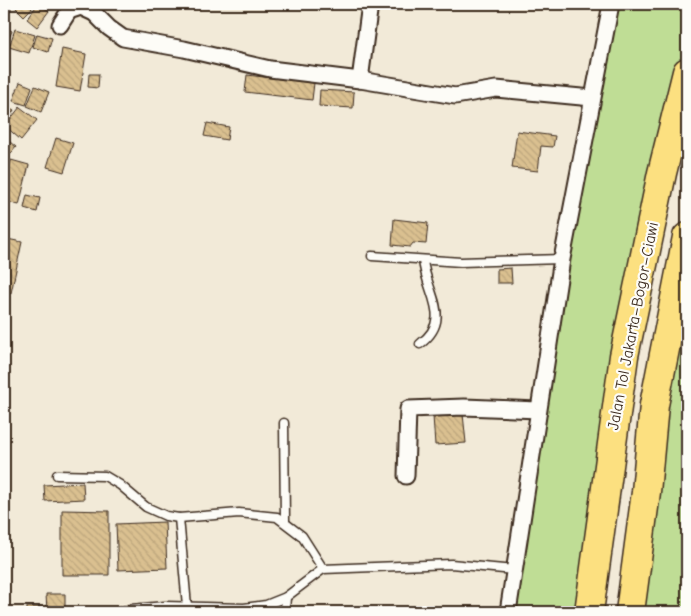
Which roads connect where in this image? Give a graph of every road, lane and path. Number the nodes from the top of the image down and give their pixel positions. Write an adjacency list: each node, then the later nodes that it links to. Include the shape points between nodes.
1 (370, 4): 5 (street)
2 (611, 4): 6 (street)
3 (60, 25): 5 (street, via 70,11 81,7 94,13 116,35 131,41 184,49 270,69)
4 (687, 72): 25 (highway, Jalan Tol Jakarta–Bogor–Ciawi, via 662,173 624,356)
5 (360, 80): 6 (street, via 455,96 496,89)
6 (592, 98): 10 (street)
7 (687, 237): 26 (highway, via 654,405)
8 (372, 256): 9 (lane)
9 (423, 260): 10 (lane); 11 (lane, via 424,275 438,315 434,332)
10 (562, 260): 12 (street)
11 (420, 344)
12 (538, 410): 15 (street, via 464,407 407,410); 19 (street)
13 (284, 422): 17 (lane)
14 (57, 475): 16 (lane, via 105,476 146,507)
15 (406, 476)
16 (179, 518): 17 (lane, via 252,513); 21 (lane)
17 (285, 521): 18 (lane, via 302,536)
18 (323, 569): 19 (lane, via 451,564); 20 (lane)
19 (514, 570): 24 (street)
20 (286, 597): 21 (lane, via 254,607); 23 (lane)
21 (187, 606): 22 (lane)
22 (120, 612)
23 (284, 612)
24 (508, 612)
25 (590, 612)
26 (630, 612)

